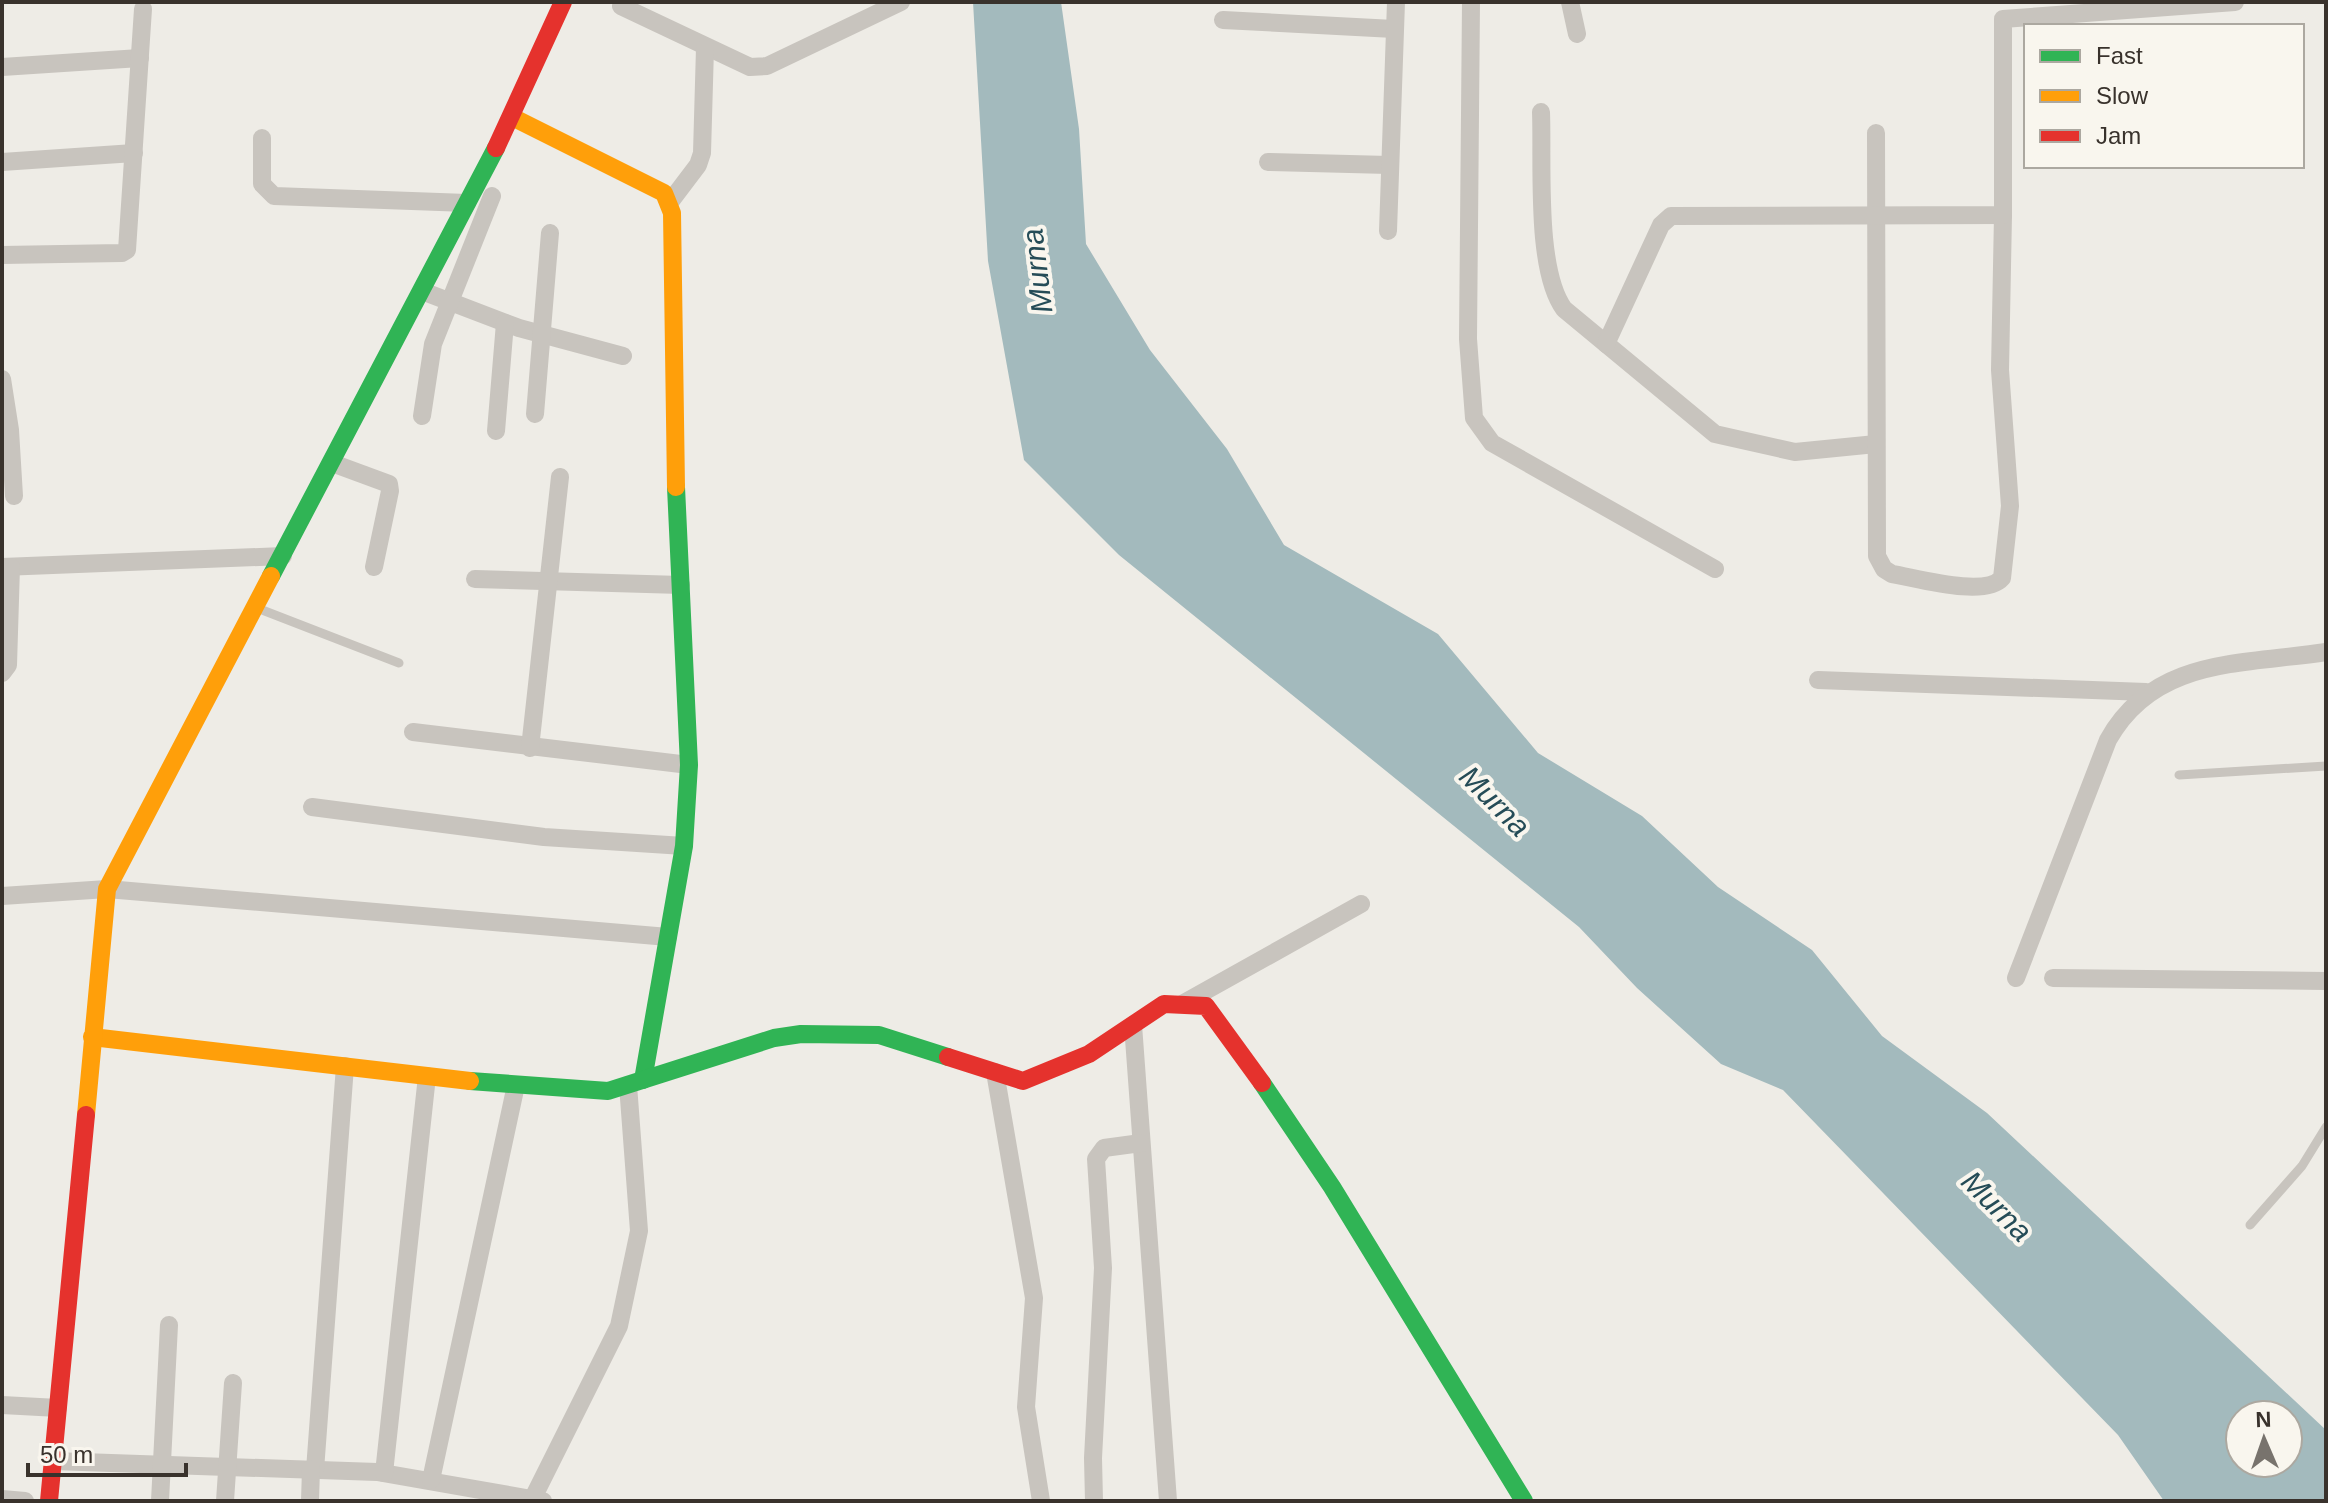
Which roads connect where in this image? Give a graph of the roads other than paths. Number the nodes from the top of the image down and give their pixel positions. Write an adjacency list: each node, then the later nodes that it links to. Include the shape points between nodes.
1 (563, 2): 18 (street)
2 (901, 2): 10 (street)
3 (1396, 2): 12 (street)
4 (1471, 2): 51 (street, via 1468,339 1477,427 1492,443)
5 (1570, 2): 13 (street)
6 (2235, 2): 8 (street)
7 (621, 6): 14 (street)
8 (2105, 7): 28 (street, via 2003,19)
9 (143, 9): 15 (street)
10 (866, 10): 14 (street, via 767,66 750,67)
11 (1223, 20): 12 (street)
12 (1394, 29): 24 (street)
13 (1577, 34)
14 (705, 48): 26 (street, via 702,153)
15 (140, 58): 16 (street); 21 (street)
16 (2, 67)
17 (1541, 112): 37 (street, via 1550,282 1564,309)
18 (512, 117): 26 (street, via 655,186); 27 (street)
19 (1876, 133): 29 (street)
20 (262, 138): 27 (street, via 262,184 274,196)
21 (134, 153): 22 (street); 32 (street, via 125,252)
22 (2, 162)
23 (1268, 162): 24 (street)
24 (1389, 165): 30 (street)
25 (492, 196): 34 (street)
26 (670, 202): 54 (street)
27 (467, 203): 33 (street)
28 (2003, 215): 29 (street); 44 (street, via 2000,370 2010,506 1997,585 1980,589 1884,569 1877,556)
29 (1875, 216): 37 (street, via 1671,216 1661,225); 44 (street)
30 (1388, 231)
31 (550, 233): 36 (street)
32 (2, 255)
33 (422, 291): 34 (street); 45 (street)
34 (448, 301): 35 (street); 41 (street, via 433,344)
35 (505, 323): 36 (street); 43 (street)
36 (541, 335): 38 (street); 40 (street)
37 (1606, 344): 44 (street, via 1704,426 1729,439 1795,452)
38 (623, 356)
39 (2, 382): 42 (street)
40 (535, 414)
41 (422, 416)
42 (6, 430): 47 (street)
43 (496, 431)
44 (1876, 444)
45 (332, 463): 48 (street); 50 (street, via 389,484)
46 (560, 477): 53 (street)
47 (14, 496)
48 (283, 556): 49 (street); 55 (street)
49 (7, 567): 58 (street, via 8,665)
50 (374, 567)
51 (1715, 569)
52 (475, 579): 53 (street)
53 (549, 580): 54 (street); 62 (street)
54 (681, 585): 63 (street)
55 (256, 607): 57 (lane); 68 (street)
56 (2326, 652): 60 (street, via 2180,674)
57 (399, 663)
58 (2, 673)
59 (1818, 680): 60 (street)
60 (2146, 692): 72 (street, via 2108,740)
61 (413, 732): 62 (street)
62 (530, 748): 63 (street)
63 (689, 765): 67 (street)
64 (2326, 766): 65 (lane)
65 (2179, 775)
66 (312, 807): 67 (street, via 544,837)
67 (684, 846): 71 (street)
68 (107, 889): 69 (street); 71 (street); 77 (street)
69 (2, 896)
70 (1361, 904): 75 (street)
71 (668, 937): 81 (street)
72 (2016, 978)
73 (2053, 978): 74 (street)
74 (2326, 981)
75 (1181, 1005): 76 (street, via 1164,1004); 106 (street, via 1206,1006 1253,1066)
76 (1133, 1025): 79 (street, via 1089,1054 1023,1081); 84 (street)
77 (92, 1037): 78 (street); 89 (street)
78 (345, 1066): 80 (street); 93 (street)
79 (995, 1072): 81 (street, via 879,1035 801,1034); 103 (street, via 1034,1298 1026,1407)
80 (427, 1076): 82 (street); 94 (street)
81 (636, 1082): 82 (street, via 608,1091); 97 (street, via 639,1231 619,1326)
82 (516, 1085): 95 (street)
83 (2326, 1127): 85 (lane, via 2302,1166)
84 (1141, 1143): 104 (street, via 1104,1148 1096,1159 1103,1268); 105 (street)
85 (2250, 1225)
86 (169, 1325): 91 (street)
87 (233, 1383): 92 (street)
88 (2, 1405): 89 (street)
89 (58, 1408): 90 (street)
90 (53, 1461): 91 (street); 99 (street)
91 (163, 1465): 92 (street); 100 (street)
92 (228, 1467): 93 (street); 101 (street)
93 (313, 1470): 94 (street); 102 (street)
94 (384, 1473): 95 (street)
95 (431, 1480): 97 (street)
96 (2, 1499): 98 (street)
97 (538, 1500)
98 (25, 1501)
99 (49, 1501)
100 (160, 1501)
101 (225, 1501)
102 (310, 1501)
103 (1041, 1501)
104 (1094, 1501)
105 (1168, 1501)
106 (1524, 1501)

